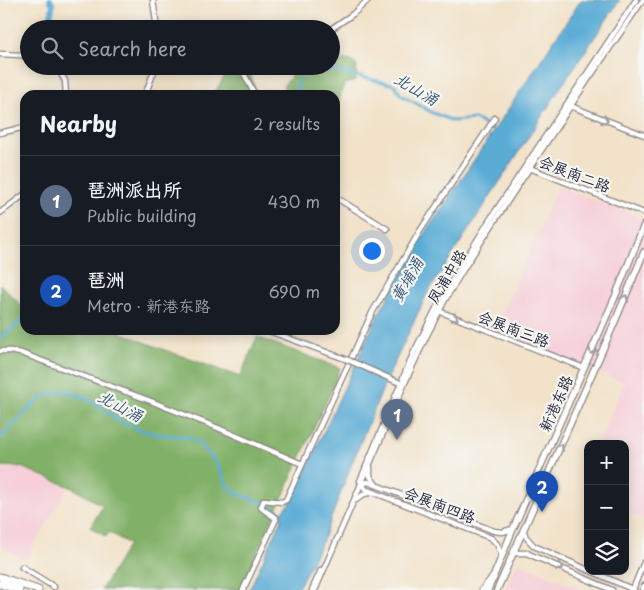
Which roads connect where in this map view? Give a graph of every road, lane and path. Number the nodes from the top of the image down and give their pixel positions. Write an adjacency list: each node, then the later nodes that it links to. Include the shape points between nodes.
1 (153, 0): 5 (street)
2 (368, 0): 6 (street)
3 (636, 0): 15 (street, 凤浦中路)
4 (643, 0): 15 (street, 凤浦中路)
5 (156, 20)
6 (340, 23)
7 (0, 54): 8 (street)
8 (20, 55)
9 (62, 75): 12 (street)
10 (153, 75): 13 (street)
11 (245, 75): 14 (street)
12 (66, 90)
13 (147, 90)
14 (252, 90)
15 (568, 105): 19 (street, one-way to 19); 20 (street, 凤浦中路)
16 (495, 118): 33 (street, via 420,232 372,314)
17 (20, 128): 18 (street)
18 (0, 133)
19 (644, 135)
20 (527, 168): 24 (street, 会展南二路); 28 (street, 凤浦中路, via 463,262)
21 (20, 198): 23 (street)
22 (340, 200): 26 (street)
23 (0, 213)
24 (644, 213)
25 (644, 225): 31 (main road, 新港东路, one-way to 31)
26 (387, 229)
27 (644, 252): 43 (main road, 新港东路, one-way to 27)
28 (437, 311): 31 (street, 会展南三路, one-way to 31); 32 (street, 凤浦中路); 34 (street, 凤浦中路)
29 (280, 335): 32 (street, bridge)
30 (0, 351): 33 (street, via 21,353 148,400)
31 (584, 368): 41 (main road, 新港东路)
32 (400, 383): 35 (street, 凤浦中路)
33 (302, 464): 58 (street, via 285,501 264,500 261,507 276,519)
34 (370, 465): 36 (street, 凤浦中路); 37 (street, via 370,476)
35 (362, 476): 36 (street); 38 (street, 凤浦中路)
36 (362, 484): 37 (street, 会展南四路, via 368,482); 38 (street); 39 (street, 会展南四路); 40 (street, 凤浦中路)
37 (377, 486): 42 (street, 会展南四路)
38 (356, 489): 59 (street, 凤浦中路)
39 (374, 492): 40 (street, via 364,494); 44 (street, 会展南四路)
40 (354, 502): 59 (street, 凤浦中路)
41 (513, 529): 42 (street, 会展南四路); 46 (main road, 新港东路)
42 (494, 530): 44 (street, via 495,536)
43 (524, 532): 45 (main road, 新港东路); 49 (street, via 534,546)
44 (491, 538): 46 (street)
45 (514, 554): 62 (main road, 新港东路); 63 (street, one-way to 63, via 531,554)
46 (502, 556): 52 (main road, 新港东路)
47 (644, 562): 64 (street)
48 (22, 567): 55 (street)
49 (584, 569)
50 (598, 575): 64 (street)
51 (0, 577): 57 (highway)
52 (493, 578): 60 (highway); 61 (main road, 新港东路)
53 (0, 584): 56 (highway)
54 (644, 586): 65 (street)
55 (54, 587)
56 (19, 590)
57 (38, 590)
58 (243, 590)
59 (314, 590)
60 (483, 590)
61 (488, 590)
62 (498, 590)
63 (612, 590)
64 (633, 590)
65 (642, 590)

